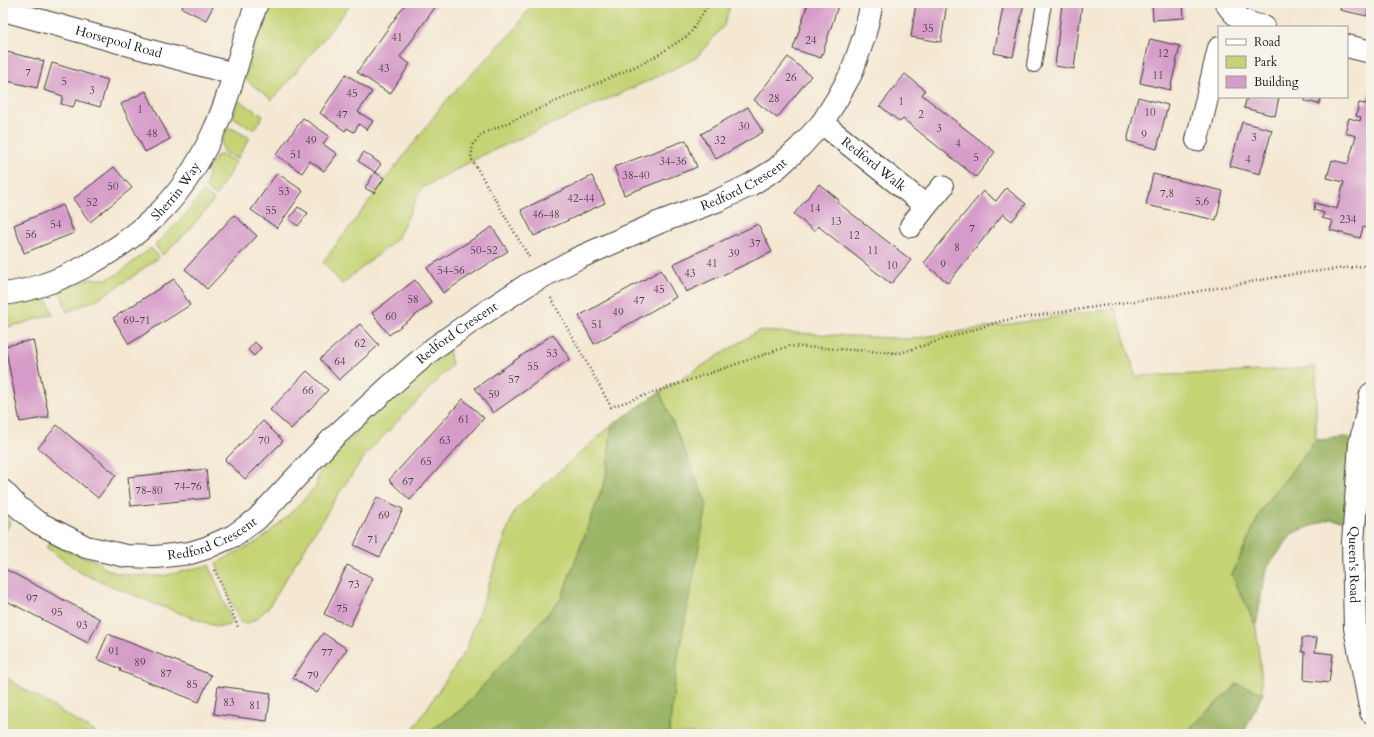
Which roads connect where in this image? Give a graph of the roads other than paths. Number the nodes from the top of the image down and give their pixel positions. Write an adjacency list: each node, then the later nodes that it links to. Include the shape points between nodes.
1 (257, 3): 11 (street, Sherrin Way)
2 (872, 3): 12 (street, Redford Crescent, via 864,38 851,74)
3 (1044, 3): 10 (lane)
4 (3, 10): 11 (street, Horsepool Road)
5 (1228, 15): 6 (street)
6 (1260, 26)
7 (1348, 46): 9 (street)
8 (1218, 52): 13 (street)
9 (1371, 52)
10 (1034, 65)
11 (234, 74): 17 (street, Sherrin Way, via 212,135 196,166 155,217 109,252 72,274 41,286)
12 (822, 123): 15 (street, Redford Walk); 19 (street, Redford Crescent, via 776,169 750,185 576,259 540,277 475,319 434,348 390,386 332,440 257,519 233,536 190,553 156,557 126,556 86,547 37,522)
13 (1197, 140)
14 (942, 187): 15 (street)
15 (926, 206): 16 (street)
16 (911, 226)
17 (3, 294)
18 (1371, 394): 20 (street, Queen's Road, via 1360,444 1353,543 1355,628)
19 (3, 491)
20 (1371, 712)

